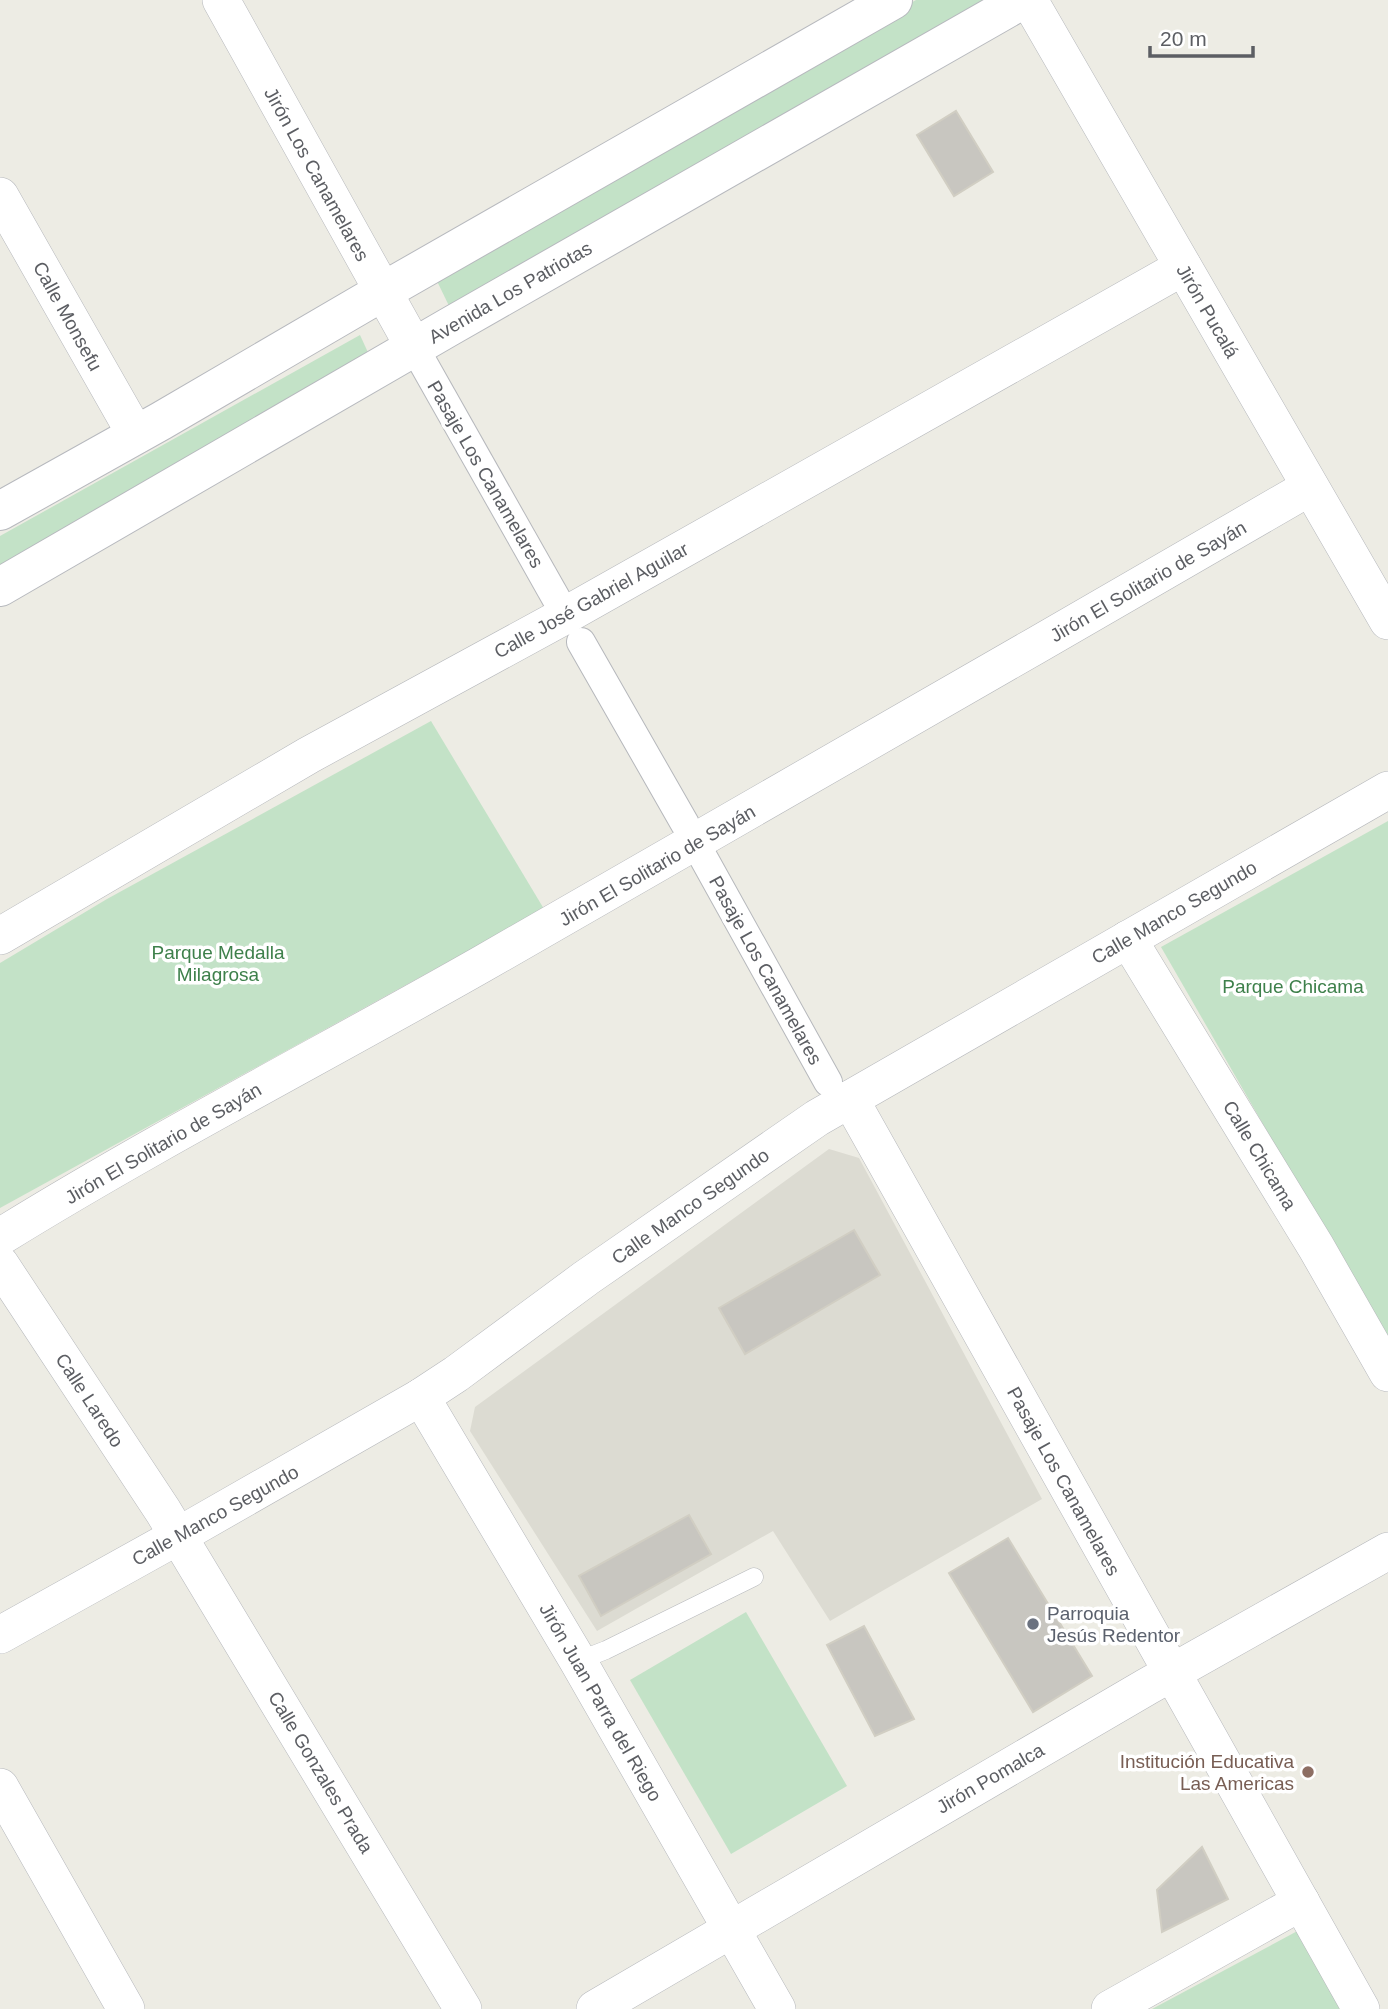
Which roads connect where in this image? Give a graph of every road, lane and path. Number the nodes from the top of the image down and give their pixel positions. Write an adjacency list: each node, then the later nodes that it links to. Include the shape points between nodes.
1 (221, 0): 7 (street, Jirón Los Canamelares)
2 (893, 0): 7 (main road)
3 (1022, 0): 8 (main road, Avenida Los Patriotas)
4 (1029, 0): 6 (street, Jirón Pucalá)
5 (0, 196): 9 (street, Calle Monsefu)
6 (1183, 267): 10 (street, Jirón Pucalá); 19 (street, Calle José Gabriel Aguilar, via 309,755)
7 (382, 292): 8 (street, Jirón Los Canamelares); 9 (main road)
8 (414, 347): 12 (main road, Avenida Los Patriotas); 13 (street, Pasaje Los Canamelares)
9 (136, 435): 11 (main road)
10 (1310, 487): 14 (street, Jirón Pucalá); 22 (street, Jirón El Solitario de Sayán, via 696,843)
11 (0, 511)
12 (0, 587)
13 (557, 600)
14 (1388, 621)
15 (581, 642): 17 (street)
16 (1388, 790): 20 (street, Calle Manco Segundo)
17 (685, 824)
18 (703, 857): 21 (street, Pasaje Los Canamelares)
19 (0, 936)
20 (1128, 939): 21 (street, Calle Manco Segundo); 24 (street, Calle Chicama)
21 (839, 1091): 25 (street, Calle Manco Segundo, via 817,1118); 31 (street, Pasaje Los Canamelares)
22 (0, 1237)
23 (0, 1264): 26 (street, Calle Laredo)
24 (1388, 1373)
25 (421, 1397): 26 (street, Calle Manco Segundo); 30 (street, Jirón Juan Parra del Riego)
26 (178, 1536): 29 (street, Calle Manco Segundo); 36 (street, Calle Gonzales Prada)
27 (1388, 1551): 31 (street, Jirón Pomalca)
28 (754, 1577): 30 (lane)
29 (0, 1635)
30 (578, 1661): 34 (street, Jirón Juan Parra del Riego)
31 (1172, 1672): 33 (street, Pasaje Los Canamelares); 34 (street, Jirón Pomalca)
32 (0, 1787): 35 (street)
33 (1301, 1902): 39 (street); 40 (street, Pasaje Los Canamelares)
34 (732, 1930): 37 (street, Jirón Pomalca); 38 (street, Jirón Juan Parra del Riego)
35 (126, 2009)
36 (463, 2009)
37 (595, 2009)
38 (777, 2009)
39 (1110, 2009)
40 (1361, 2009)

